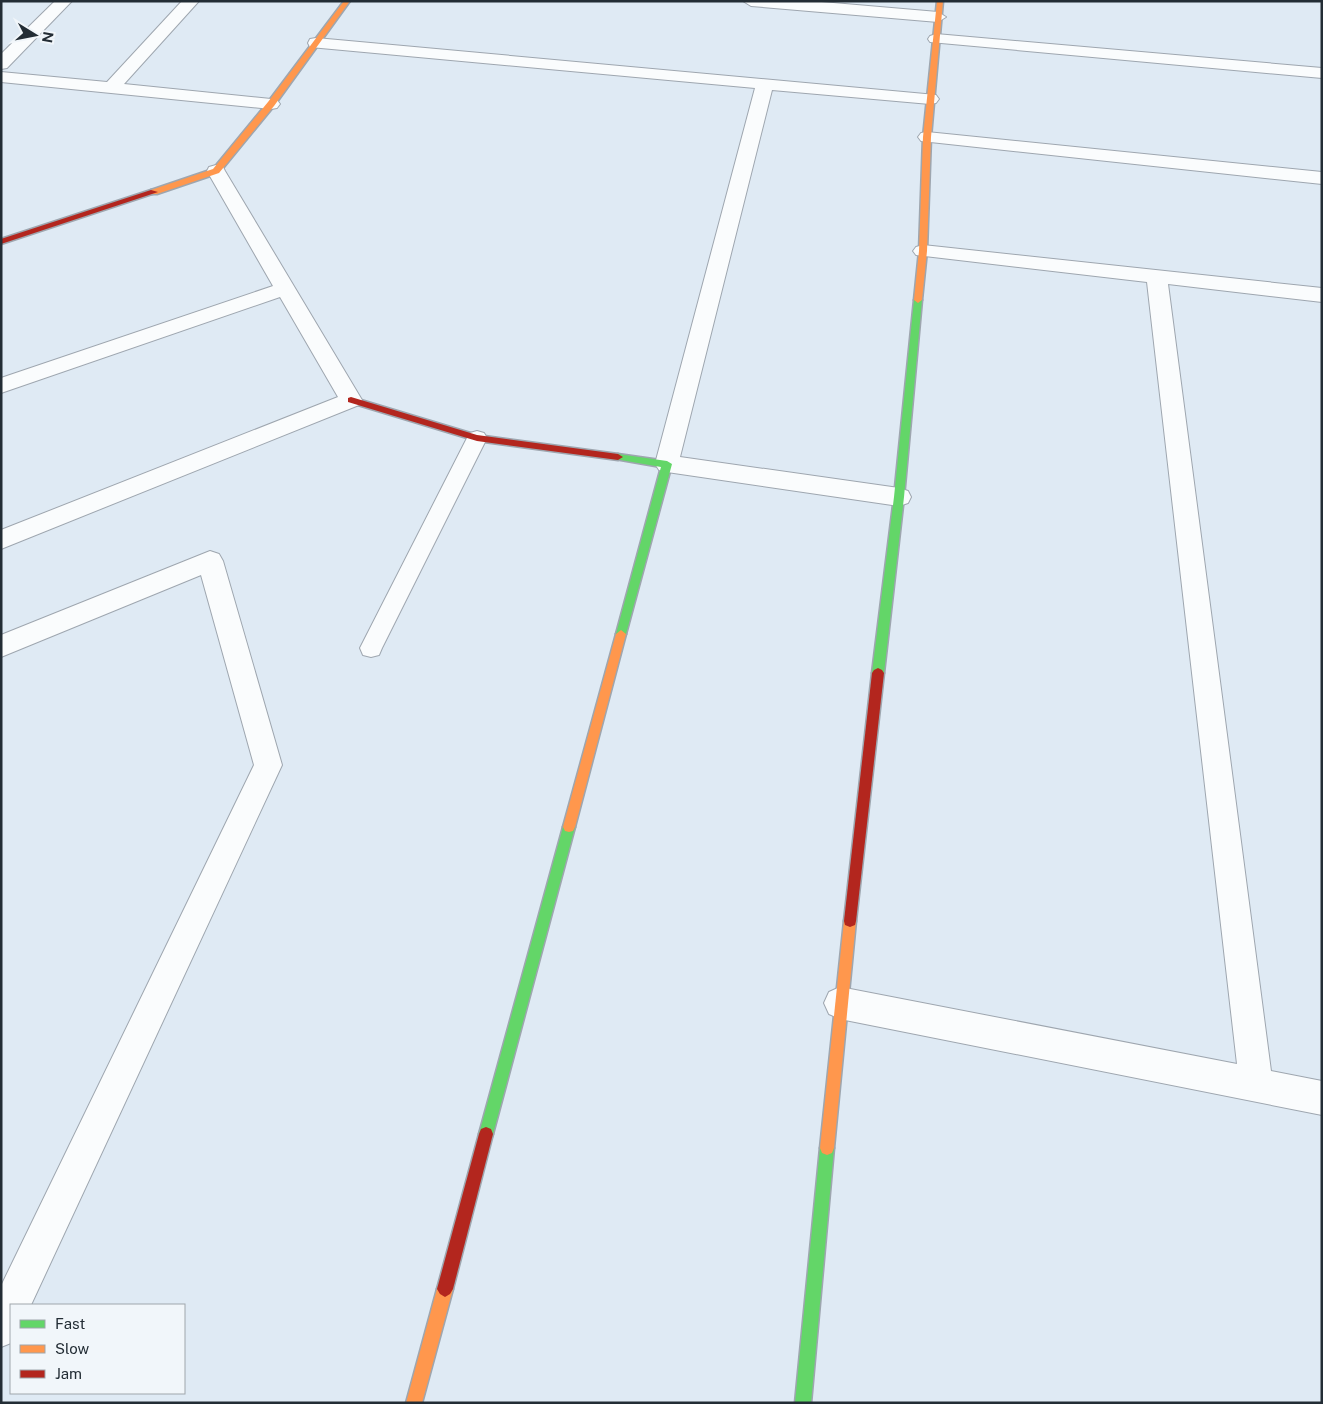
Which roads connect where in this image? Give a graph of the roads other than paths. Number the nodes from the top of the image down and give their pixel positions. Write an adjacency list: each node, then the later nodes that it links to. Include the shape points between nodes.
1 (64, 1): 8 (street)
2 (191, 1): 12 (street)
3 (347, 1): 7 (street)
4 (751, 1): 5 (street)
5 (939, 9): 6 (street)
6 (936, 39): 9 (street); 13 (street)
7 (316, 43): 11 (street); 14 (street)
8 (1, 64)
9 (1322, 73)
10 (1, 77): 12 (street)
11 (765, 84): 13 (street); 26 (street)
12 (112, 87): 14 (street)
13 (930, 99): 15 (street)
14 (271, 104): 16 (street)
15 (927, 137): 17 (street); 19 (street)
16 (216, 171): 18 (street); 21 (street)
17 (1322, 178)
18 (1, 242)
19 (923, 251): 20 (street); 27 (street)
20 (1157, 277): 22 (street); 32 (street)
21 (284, 289): 23 (street); 24 (street)
22 (1322, 294)
23 (1, 386)
24 (351, 400): 25 (street); 28 (street)
25 (477, 438): 26 (street); 30 (lane)
26 (667, 464): 27 (street); 37 (street)
27 (899, 497): 31 (street)
28 (1, 540)
29 (1, 646): 34 (street, via 210,561 268,765)
30 (371, 648)
31 (840, 1003): 32 (street); 38 (street)
32 (1256, 1085): 33 (street)
33 (1322, 1098)
34 (13, 1304)
35 (10, 1310): 36 (street)
36 (1, 1328)
37 (414, 1403)
38 (803, 1403)

